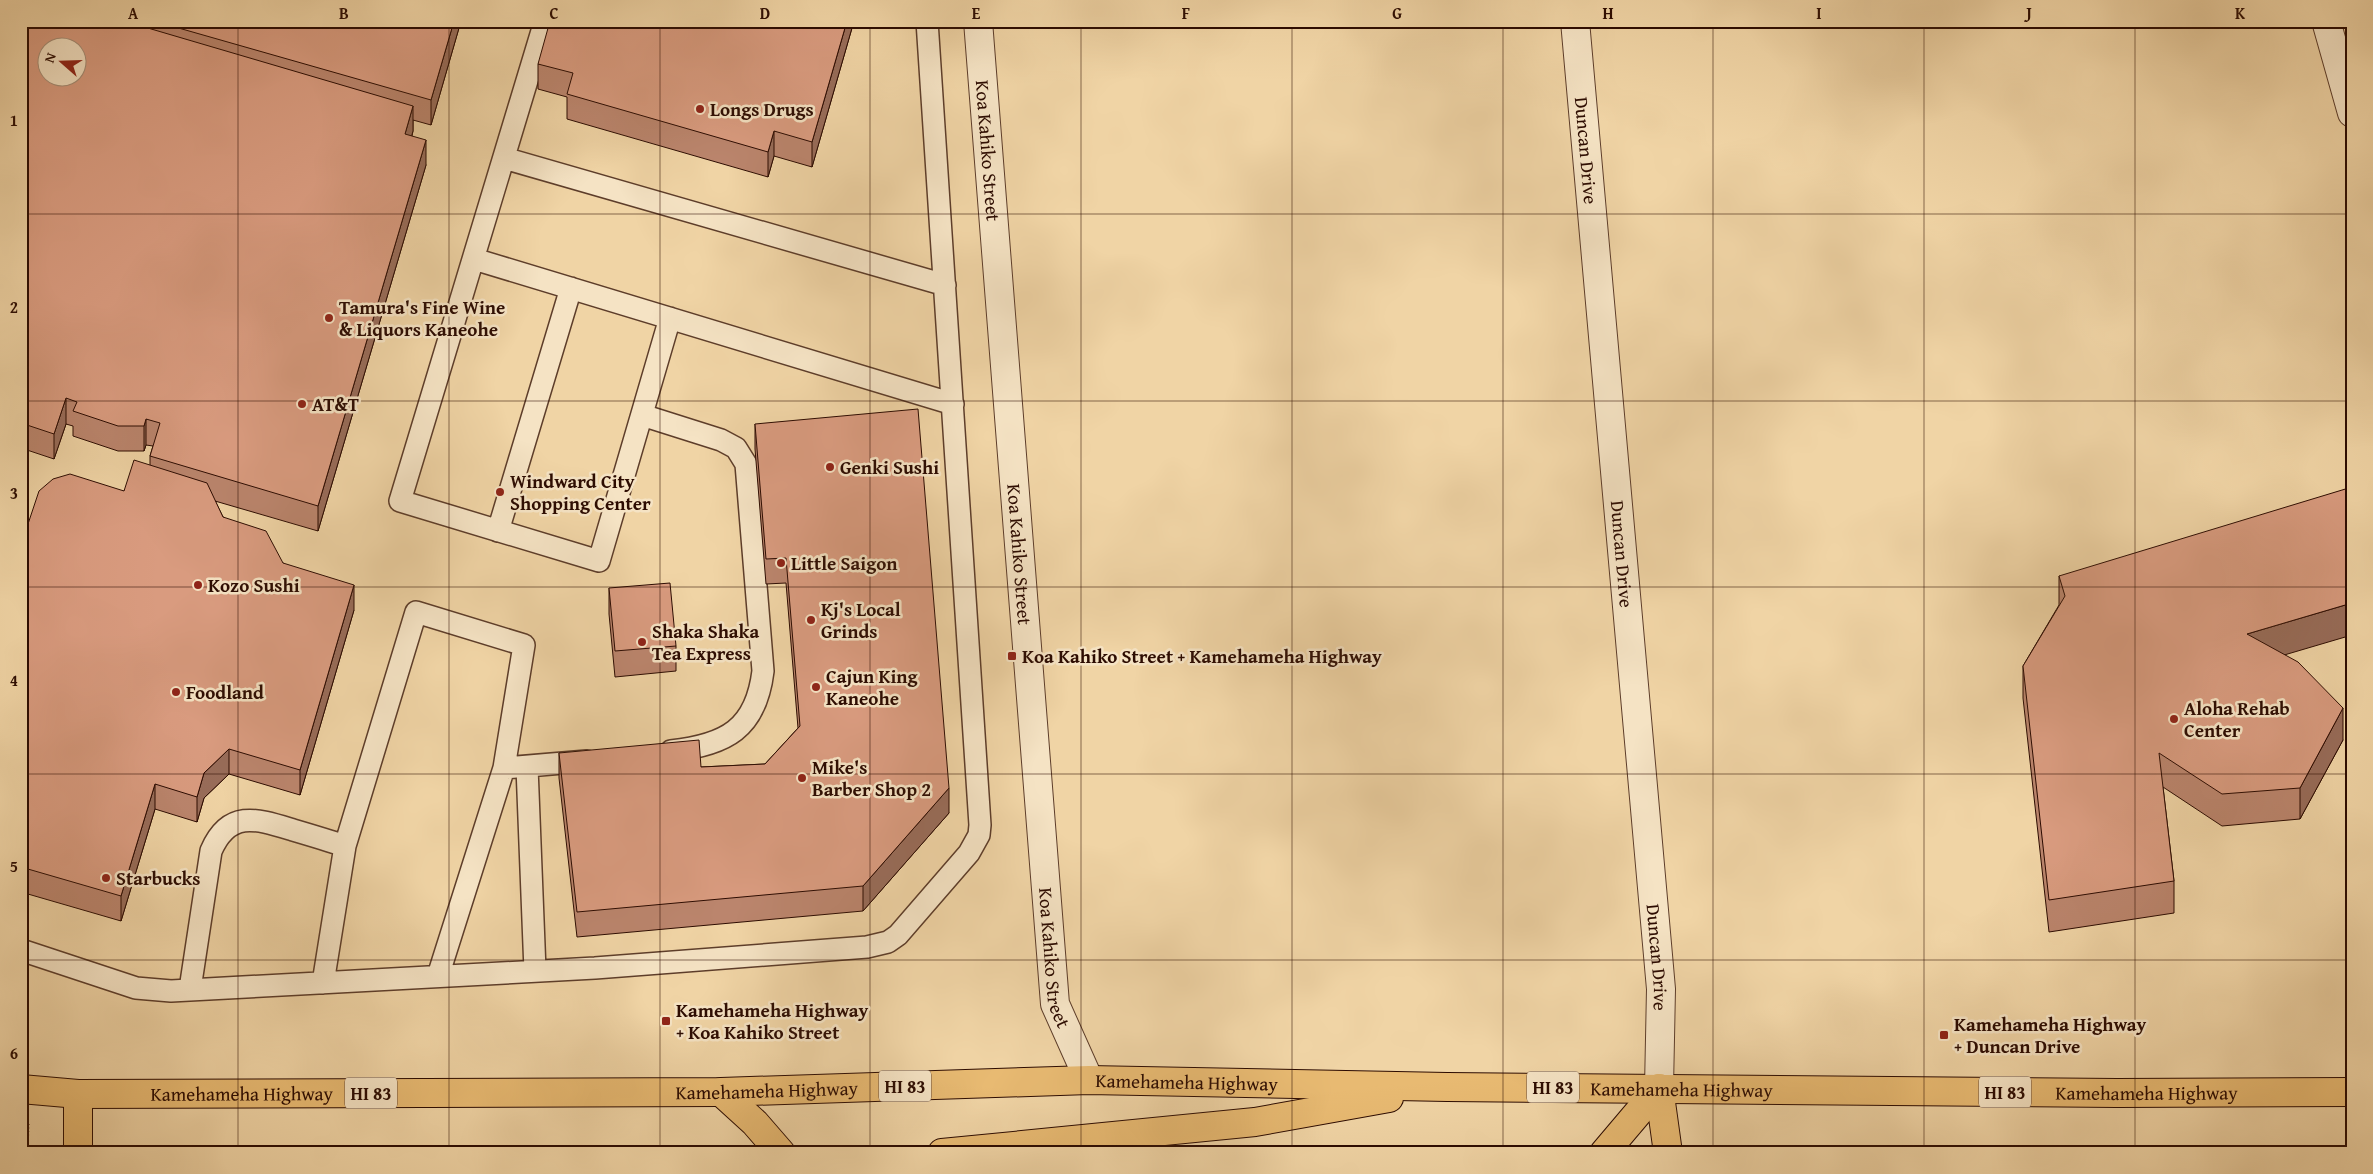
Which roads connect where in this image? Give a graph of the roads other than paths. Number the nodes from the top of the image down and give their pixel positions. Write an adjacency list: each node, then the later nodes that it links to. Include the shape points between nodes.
1 (545, 21): 7 (lane)
2 (927, 21): 9 (lane)
3 (978, 21): 25 (street, Koa Kahiko Street, via 1055,1004)
4 (1576, 21): 27 (street, Duncan Drive, via 1661,989)
5 (2326, 21): 6 (street)
6 (2352, 113)
7 (504, 158): 8 (lane); 9 (lane)
8 (474, 259): 10 (lane); 14 (lane, via 400,501)
9 (945, 285): 12 (lane)
10 (571, 288): 11 (lane); 14 (lane)
11 (670, 318): 12 (lane); 13 (lane)
12 (953, 404): 21 (lane, via 981,815 979,835 969,853 898,935 877,946)
13 (642, 415): 14 (lane, via 599,561); 15 (lane, via 721,440 736,448 746,464 762,671 760,690 753,708 730,734 702,747)
14 (498, 531)
15 (649, 753)
16 (602, 759): 17 (lane)
17 (527, 767): 18 (lane); 21 (lane)
18 (504, 768): 19 (lane, via 524,645 416,612); 22 (lane)
19 (345, 846): 23 (lane); 24 (lane, via 259,820 239,821 222,832 211,851)
20 (21, 950): 24 (lane, via 136,988 153,991)
21 (535, 971): 22 (lane)
22 (438, 976): 23 (lane)
23 (323, 982): 24 (lane)
24 (190, 989)
25 (1089, 1080): 26 (main road, Kamehameha Highway / HI 83); 29 (main road, Kamehameha Highway / HI 83)
26 (1447, 1087): 27 (main road, Kamehameha Highway / HI 83); 34 (main road, via 1255,1122)
27 (1659, 1088): 30 (main road, Kamehameha Highway / HI 83); 35 (main road); 36 (main road)
28 (21, 1089): 31 (main road, Kamehameha Highway / HI 83)
29 (721, 1092): 31 (main road, Kamehameha Highway / HI 83); 33 (main road, via 755,1123)
30 (2352, 1092)
31 (78, 1094): 32 (main road)
32 (78, 1153)
33 (781, 1153)
34 (942, 1153)
35 (1604, 1153)
36 (1668, 1153)

